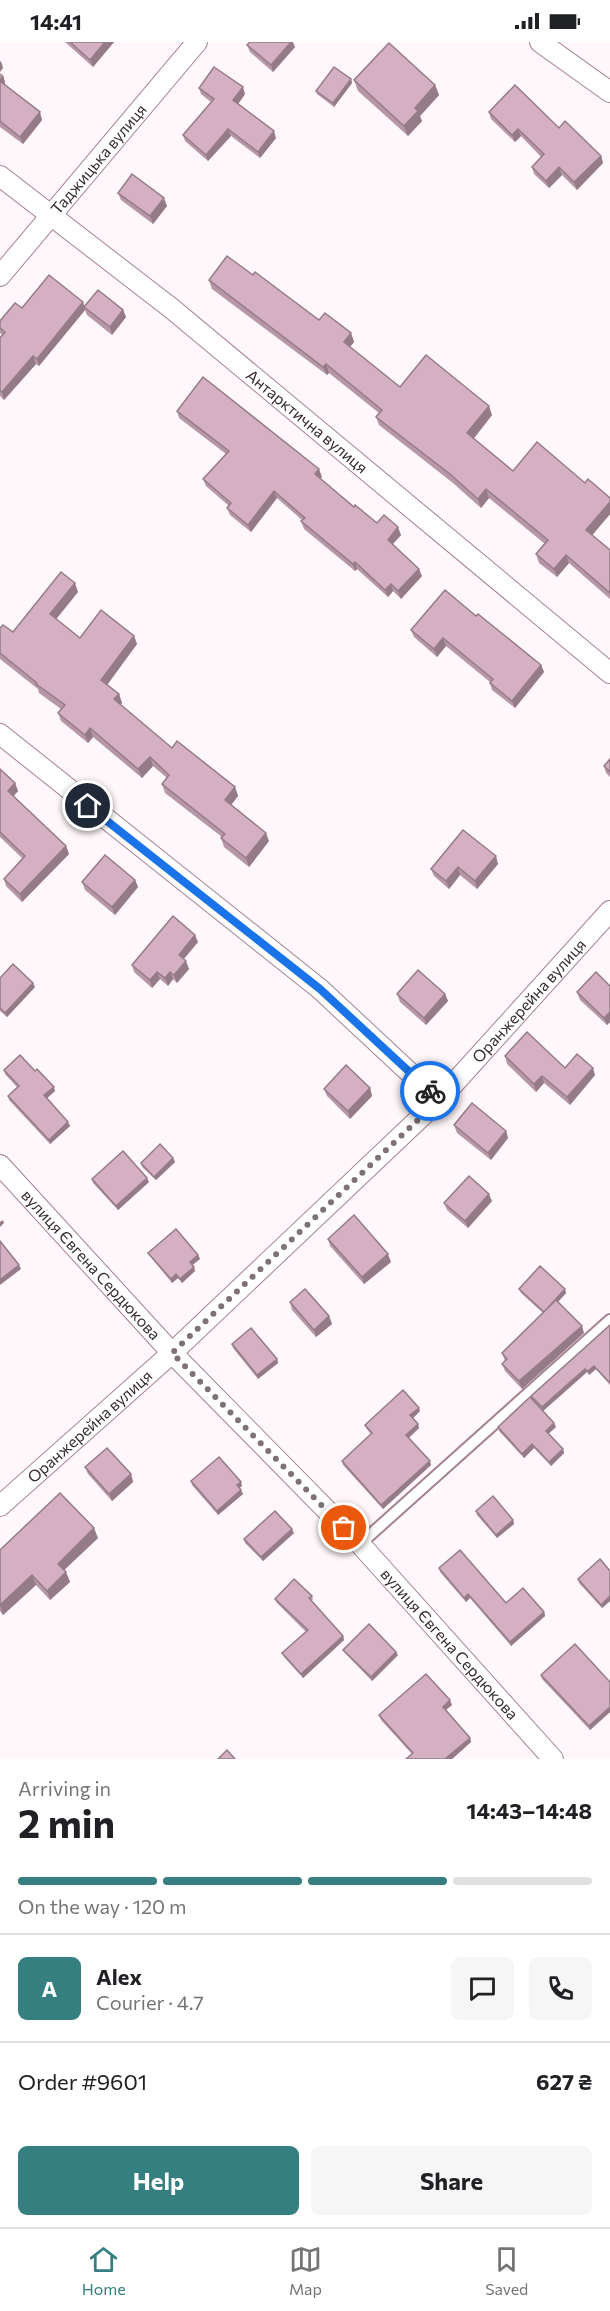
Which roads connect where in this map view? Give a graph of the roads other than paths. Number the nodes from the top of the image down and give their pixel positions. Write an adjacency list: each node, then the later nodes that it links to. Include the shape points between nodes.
1 (197, 42): 5 (street, Таджицька вулиця)
2 (540, 42): 3 (street)
3 (610, 92)
4 (0, 176): 5 (street, Антарктична вулиця)
5 (50, 215): 6 (street, Таджицька вулиця); 7 (street, Антарктична вулиця, via 171,308)
6 (0, 276)
7 (610, 672)
8 (0, 734): 10 (street, via 320,989)
9 (610, 911): 10 (street, Оранжерейна вулиця)
10 (439, 1100): 13 (street, Оранжерейна вулиця)
11 (0, 1165): 13 (street, вулиця Євгена Сердюкова)
12 (610, 1320): 15 (lane)
13 (172, 1353): 14 (street, Оранжерейна вулиця); 15 (street, вулиця Євгена Сердюкова)
14 (0, 1506)
15 (360, 1544): 16 (street, вулиця Євгена Сердюкова)
16 (553, 1759)

